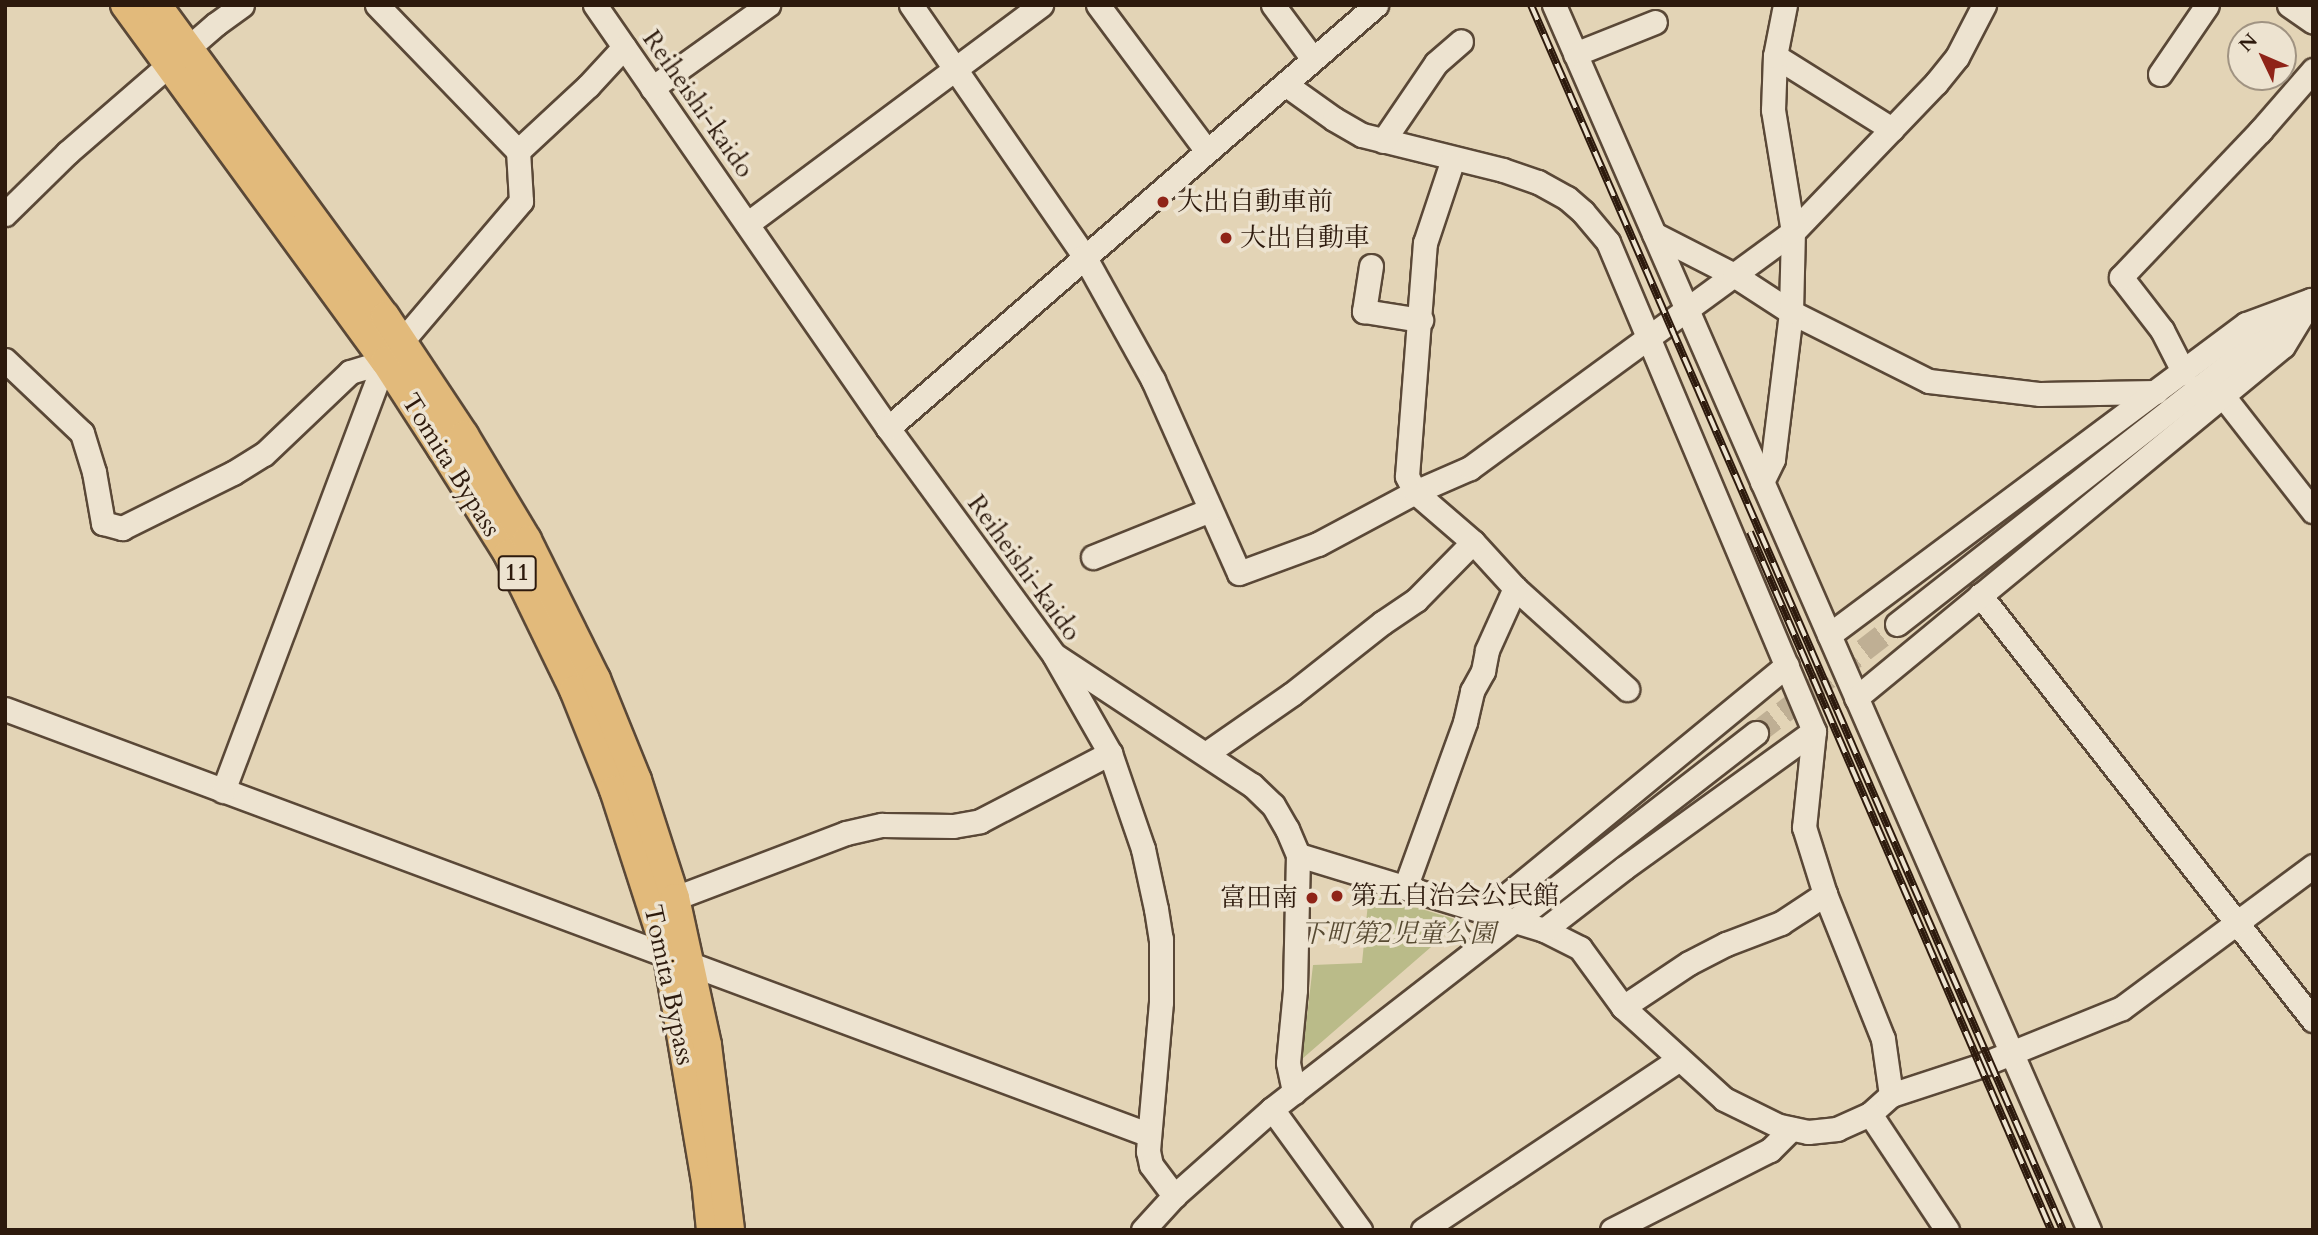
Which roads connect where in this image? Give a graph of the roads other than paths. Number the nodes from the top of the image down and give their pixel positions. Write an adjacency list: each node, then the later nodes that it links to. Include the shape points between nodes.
1 (125, 5): 23 (main road, Tomita Bypass / 11)
2 (157, 5): 23 (main road, Tomita Bypass / 11)
3 (242, 5): 23 (street)
4 (377, 5): 33 (street)
5 (595, 5): 20 (street, Reiheishi-kaido)
6 (768, 5): 29 (street)
7 (911, 5): 25 (street)
8 (1041, 5): 25 (street)
9 (1098, 5): 32 (street)
10 (1273, 5): 24 (street)
11 (1376, 5): 24 (street)
12 (1554, 5): 21 (street)
13 (1785, 5): 22 (street)
14 (1984, 5): 30 (street, via 1957,57)
15 (2207, 5): 27 (street)
16 (2289, 5): 18 (street)
17 (1656, 22): 21 (street)
18 (2313, 22)
19 (1461, 41): 31 (street, via 1436,62)
20 (624, 47): 29 (street, Reiheishi-kaido); 33 (street)
21 (1576, 54): 38 (street)
22 (1775, 56): 30 (street); 37 (street, via 1773,110)
23 (179, 58): 35 (street, via 67,153); 47 (main road, Tomita Bypass / 11)
24 (1313, 59): 28 (street)
25 (955, 69): 36 (street); 39 (street)
26 (2313, 70): 49 (street, via 2121,277 2162,330)
27 (2160, 74)
28 (1285, 84): 31 (street, via 1334,119); 32 (street)
29 (652, 89): 36 (street, Reiheishi-kaido)
30 (1892, 129): 37 (street)
31 (1383, 141): 34 (street)
32 (1207, 150): 39 (street)
33 (518, 151): 47 (street, via 521,201)
34 (1453, 159): 45 (street, via 1425,243); 46 (street, via 1538,182 1583,212 1608,243)
35 (5, 214)
36 (747, 224): 52 (street, Reiheishi-kaido)
37 (1793, 232): 41 (street); 44 (street)
38 (1654, 234): 41 (street); 43 (street)
39 (1084, 256): 52 (street); 55 (street, via 1153,380)
40 (1371, 266): 45 (street, via 1364,311)
41 (1734, 275): 43 (street); 44 (street)
42 (2312, 299): 49 (street, via 2246,324); 51 (street, via 2283,346); 61 (street)
43 (1686, 309): 46 (street); 53 (street)
44 (1791, 312): 50 (street, via 1929,381 2040,394); 53 (street, via 1773,459)
45 (1421, 320): 54 (street, via 1407,476)
46 (1649, 336): 54 (street, via 1470,468); 64 (street)
47 (393, 351): 48 (street, via 350,372 254,460 122,528 103,523 82,433); 72 (street); 77 (main road, Tomita Bypass / 11, via 471,446 560,603 636,780); 82 (main road, Tomita Bypass / 11, via 508,554 574,690)
48 (5, 360)
49 (2183, 373): 50 (street)
50 (2156, 392): 62 (street)
51 (2223, 396): 56 (street); 60 (street)
52 (888, 428): 63 (street, Reiheishi-kaido)
53 (1762, 482): 62 (street)
54 (1416, 492): 55 (street, via 1318,544 1239,573); 57 (street)
55 (1210, 510): 58 (street)
56 (2313, 511)
57 (1473, 542): 59 (street); 71 (street, via 1416,600)
58 (1093, 557)
59 (1515, 588): 65 (street); 75 (street, via 1487,650)
60 (1980, 595): 66 (street); 80 (street)
61 (1896, 624)
62 (1829, 635): 66 (street)
63 (1054, 655): 70 (street, Reiheishi-kaido); 71 (street)
64 (1787, 665): 68 (street); 78 (street)
65 (1627, 689)
66 (1856, 698): 85 (street)
67 (5, 709): 72 (street)
68 (1814, 732): 76 (street, via 1804,827); 81 (street)
69 (1756, 733): 79 (street)
70 (1110, 753): 77 (street, via 981,821 953,826 882,825 846,833); 92 (street, Reiheishi-kaido, via 1143,849 1161,939 1159,1035)
71 (1207, 753): 73 (street, via 1273,805)
72 (223, 790): 82 (street)
73 (1298, 855): 75 (street); 87 (street, via 1288,1063)
74 (2313, 866): 80 (street)
75 (1405, 888): 78 (street)
76 (1825, 894): 83 (street, via 1781,923 1689,963); 88 (street, via 1884,1039)
77 (675, 898): 82 (main road, Tomita Bypass / 11)
78 (1484, 914): 79 (street)
79 (1515, 922): 81 (street); 87 (street)
80 (2237, 923): 84 (street); 85 (street, via 2122,1008)
81 (1544, 930): 83 (street, via 1580,948)
82 (680, 961): 92 (street); 94 (main road, Tomita Bypass / 11); 95 (main road, Tomita Bypass / 11, via 707,1045)
83 (1623, 1007): 86 (street)
84 (2313, 1020)
85 (2011, 1054): 88 (street); 101 (street)
86 (1679, 1059): 91 (street, via 1724,1099); 98 (street)
87 (1294, 1092): 89 (street)
88 (1891, 1095): 90 (street)
89 (1272, 1109): 93 (street); 97 (street)
90 (1870, 1114): 91 (street, via 1837,1129); 100 (street)
91 (1791, 1129): 99 (street, via 1770,1150)
92 (1147, 1134): 93 (street, Reiheishi-kaido, via 1151,1165)
93 (1174, 1196): 96 (street)
94 (711, 1230)
95 (730, 1230)
96 (1143, 1230)
97 (1360, 1230)
98 (1423, 1230)
99 (1612, 1230)
100 (1947, 1230)
101 (2089, 1230)

